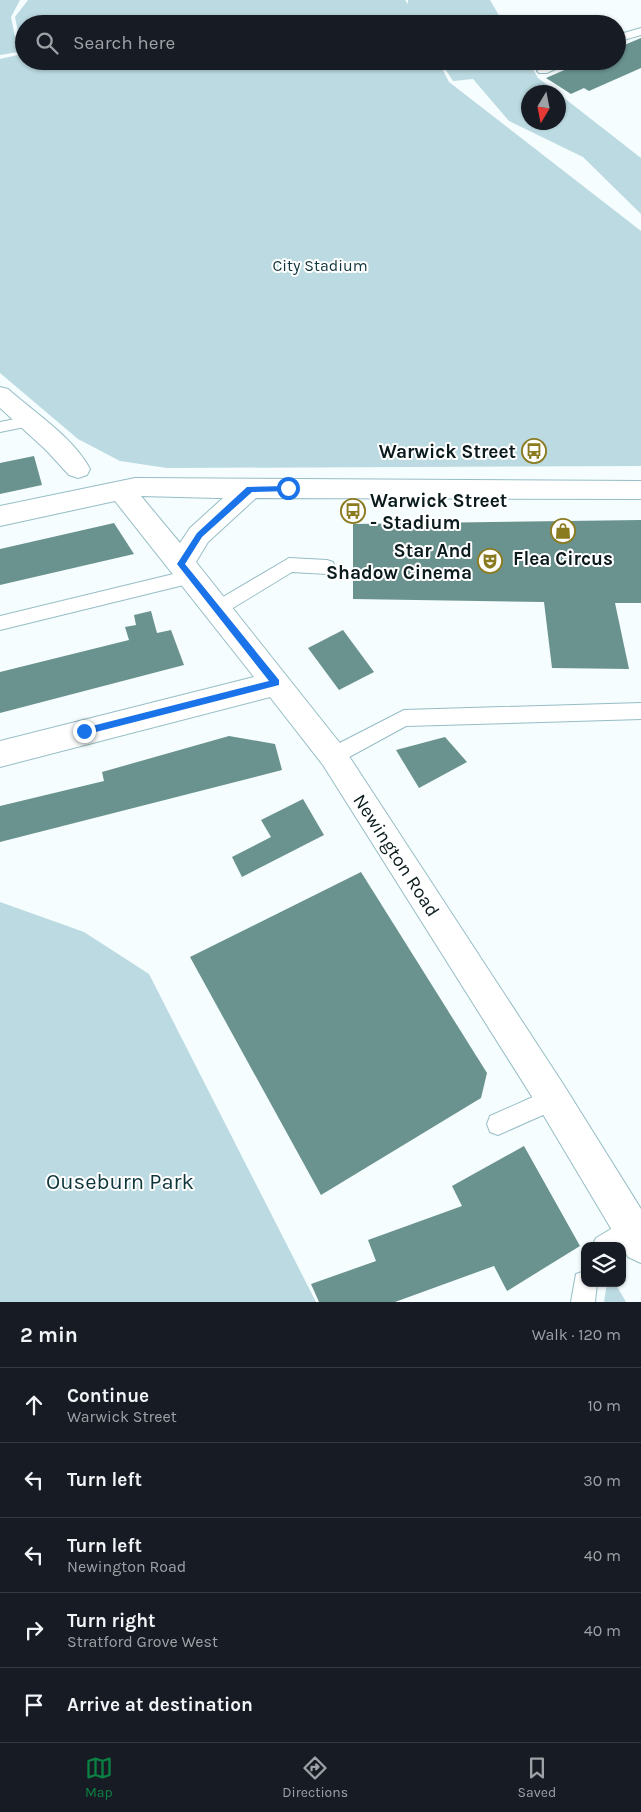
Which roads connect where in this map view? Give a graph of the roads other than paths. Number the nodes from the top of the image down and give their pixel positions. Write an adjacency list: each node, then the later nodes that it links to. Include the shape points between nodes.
1 (641, 31): 2 (lane)
2 (626, 36)
3 (0, 394): 4 (street)
4 (30, 421): 5 (lane); 6 (street)
5 (0, 427)
6 (78, 469)
7 (120, 489): 8 (street); 10 (street); 12 (street, Newington Road)
8 (250, 489): 9 (street); 12 (street, via 199,535)
9 (641, 490)
10 (0, 516)
11 (327, 567): 13 (lane, via 289,565)
12 (186, 571): 13 (street, Newington Road); 14 (lane)
13 (217, 609): 15 (street, Newington Road)
14 (0, 623)
15 (276, 683): 17 (street); 18 (street, Newington Road)
16 (641, 711): 18 (lane, via 404,718)
17 (0, 754)
18 (333, 756): 19 (street, Newington Road)
19 (553, 1099): 20 (lane); 21 (street, Newington Road)
20 (498, 1124)
21 (634, 1227): 22 (lane)
22 (610, 1242)
23 (585, 1287): 24 (lane)
24 (583, 1302)

